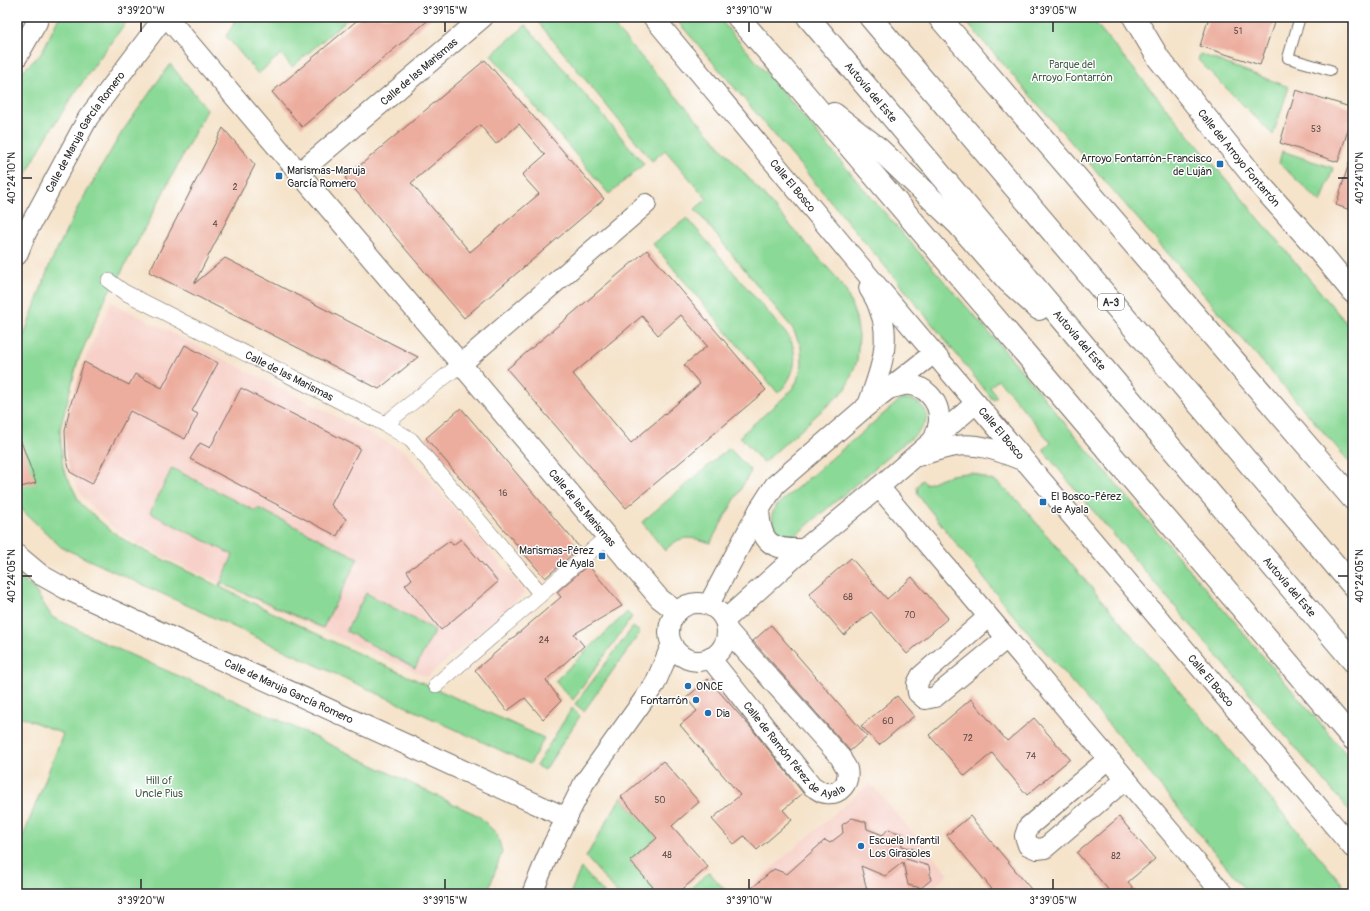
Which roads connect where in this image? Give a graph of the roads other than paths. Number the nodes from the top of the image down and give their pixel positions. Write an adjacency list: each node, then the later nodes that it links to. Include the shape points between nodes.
1 (38, 17): 11 (street)
2 (166, 17): 14 (street, Calle de las Marismas); 16 (street, Calle de Maruja García Romero, via 88,118 40,205)
3 (483, 17): 14 (street, Calle de las Marismas)
4 (653, 17): 17 (street, Calle El Bosco)
5 (738, 17): 13 (main road)
6 (808, 17): 22 (main road, Autovía del Este)
7 (870, 17): 36 (main road, A-3)
8 (939, 17): 31 (main road)
9 (1134, 17): 19 (main road, Calle del Arroyo Fontarrón, via 1159,59 1257,181)
10 (1300, 17): 12 (lane, via 1288,58)
11 (17, 57)
12 (1330, 70)
13 (798, 86): 22 (main road, via 879,149 958,224 1008,281); 49 (main road)
14 (299, 173): 21 (street, Calle de las Marismas)
15 (646, 204): 21 (street)
16 (17, 254)
17 (855, 260): 20 (street, Calle El Bosco); 25 (street, via 880,309 884,328 882,364)
18 (109, 281): 26 (street, Calle de las Marismas, via 124,292)
19 (1353, 292)
20 (934, 353): 23 (street); 24 (street, Calle El Bosco)
21 (461, 364): 26 (street); 33 (street, Calle de las Marismas)
22 (1105, 370): 46 (main road, Autovía del Este)
23 (888, 389): 25 (street); 27 (street, via 905,385 920,388 935,400 939,421)
24 (976, 403): 27 (street); 29 (street, Calle El Bosco)
25 (868, 405): 32 (street, via 774,485)
26 (385, 424): 37 (street, Calle de las Marismas, via 411,440)
27 (934, 439): 28 (street)
28 (914, 458): 29 (street, via 952,446 967,445 1001,451); 30 (street)
29 (1026, 462): 53 (street, Calle El Bosco)
30 (879, 487): 34 (street); 40 (street)
31 (1353, 499)
32 (759, 510): 34 (street, via 760,525 764,536 771,543 787,549); 38 (street)
33 (607, 537): 37 (street); 39 (street, Calle de las Marismas, via 659,598)
34 (804, 549): 41 (street)
35 (17, 555): 52 (street, Calle de Maruja García Romero, via 42,575 66,589)
36 (1353, 586)
37 (541, 594): 48 (street)
38 (709, 604): 39 (street, via 686,605); 41 (street, via 718,611)
39 (677, 612): 43 (street, via 671,621 669,632)
40 (988, 617): 42 (street); 42 (street, via 921,676 917,684 918,693 925,699 935,697)
41 (726, 625): 44 (street, via 726,642 720,652); 44 (street, Calle de Ramón Pérez de Ayala, via 841,758 846,769 843,789 825,793 812,786)
42 (1007, 638): 50 (street)
43 (672, 644): 45 (street, via 678,653); 47 (street)
44 (710, 658): 45 (street, via 699,661)
45 (688, 659): 47 (street)
46 (1353, 661)
47 (655, 684): 52 (street, via 584,783)
48 (436, 685)
49 (1353, 739)
50 (1108, 759): 51 (street); 51 (street, via 1028,827 1025,836 1028,845 1037,849 1045,848)
51 (1126, 780): 55 (street)
52 (567, 818): 54 (street)
53 (1353, 848)
54 (532, 894)
55 (1223, 894)

